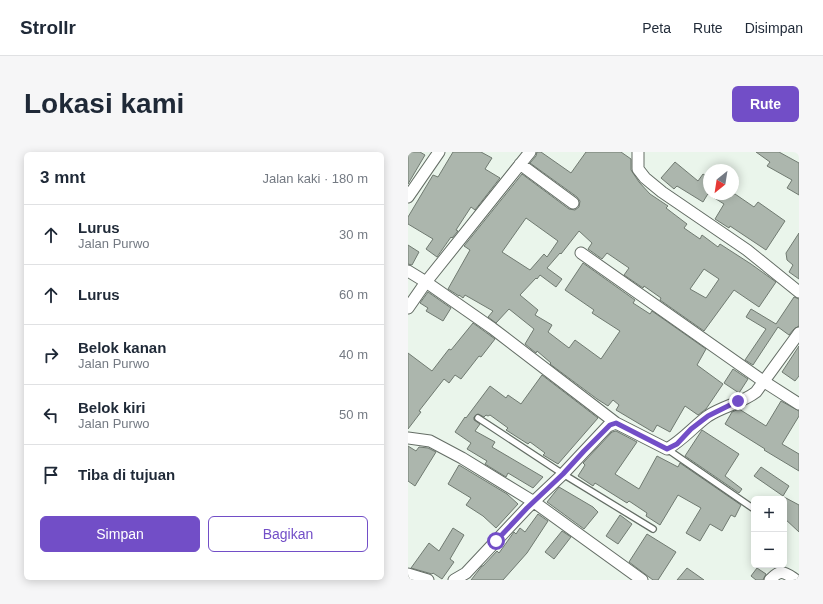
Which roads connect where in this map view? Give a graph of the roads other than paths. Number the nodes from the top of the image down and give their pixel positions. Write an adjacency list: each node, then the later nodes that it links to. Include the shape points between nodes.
1 (439, 152): 5 (street)
2 (530, 152): 4 (street)
3 (638, 152): 10 (street, via 638,169 645,178 747,250)
4 (520, 164): 6 (street); 9 (street)
5 (408, 197)
6 (573, 203)
7 (582, 253): 13 (street)
8 (408, 271): 9 (street)
9 (426, 282): 11 (street); 16 (street, via 500,334)
10 (799, 292)
11 (408, 308)
12 (799, 333): 13 (street)
13 (763, 381): 14 (street); 18 (street, via 749,397 708,416 677,444)
14 (799, 404)
15 (478, 418): 19 (lane)
16 (616, 423): 18 (street); 19 (street, via 608,426)
17 (408, 438): 20 (street, via 430,441)
18 (667, 449): 21 (lane)
19 (563, 474): 20 (street); 22 (lane)
20 (534, 502): 25 (street, via 466,573); 26 (street)
21 (751, 507)
22 (652, 529)
23 (408, 574): 24 (street)
24 (428, 580)
25 (454, 580)
26 (642, 580)
27 (770, 580): 28 (street, via 775,574 784,572)
28 (796, 580)

